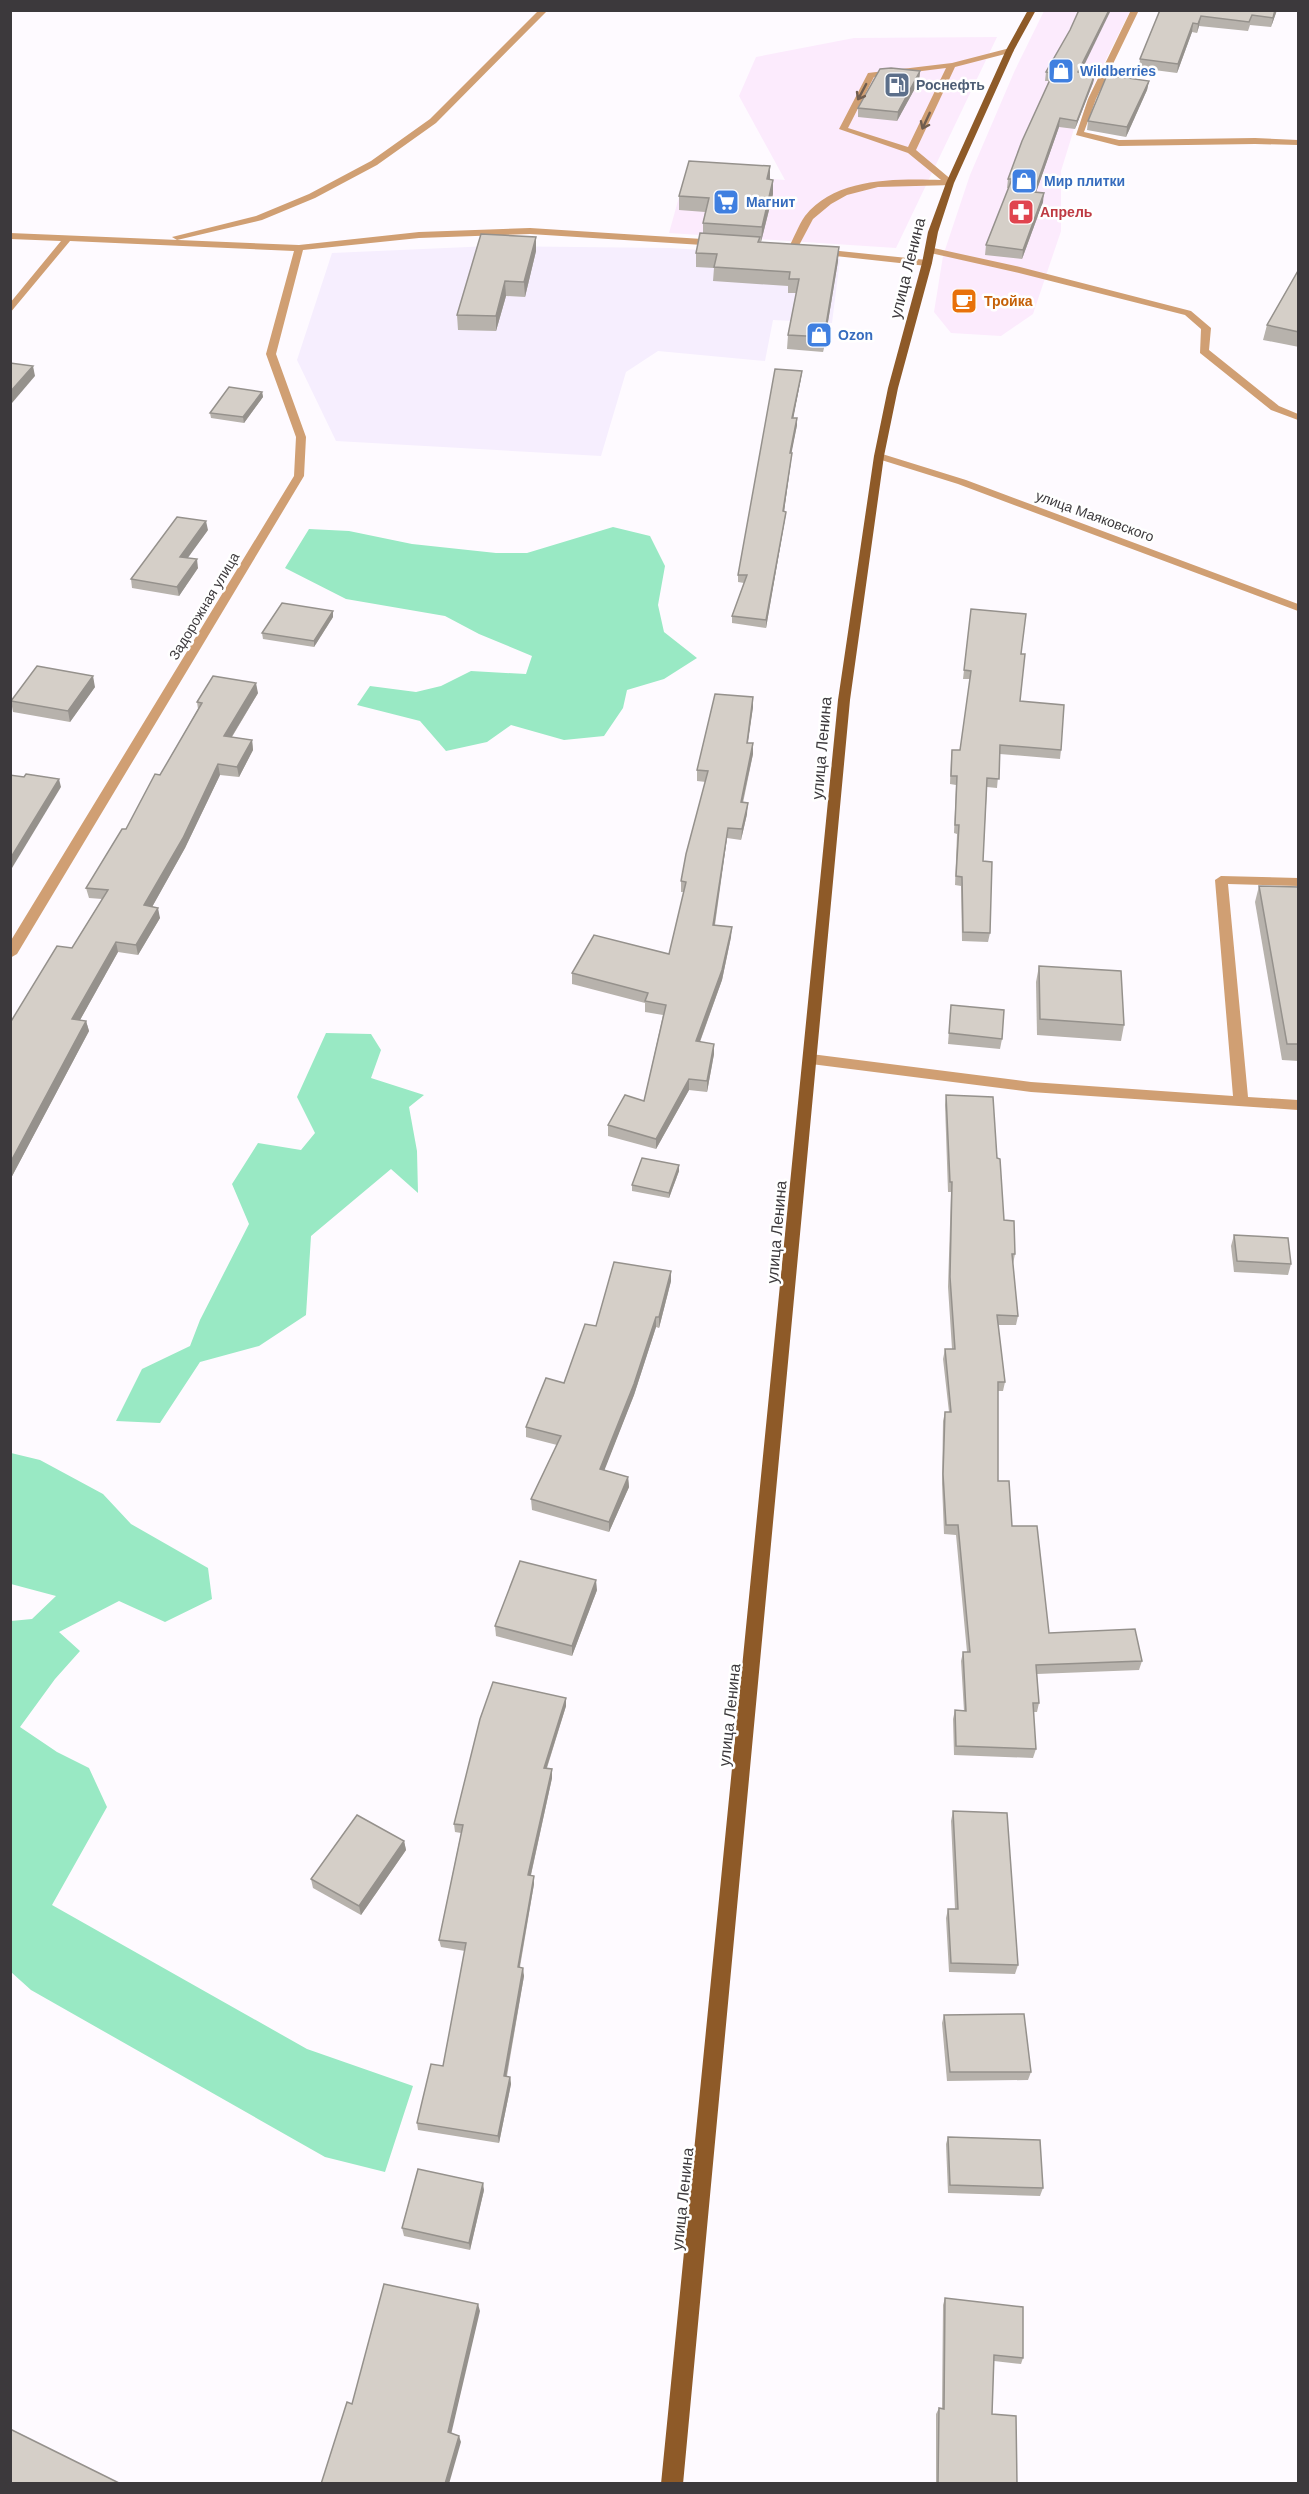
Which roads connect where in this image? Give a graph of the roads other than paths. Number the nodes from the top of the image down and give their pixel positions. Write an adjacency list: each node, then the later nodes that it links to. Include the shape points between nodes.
1 (544, 10): 11 (street, via 433,121 374,163 260,218)
2 (1032, 10): 4 (main road, улица Ленина)
3 (1135, 10): 6 (street, via 1079,133 1119,143)
4 (1010, 50): 5 (street); 8 (main road, улица Ленина)
5 (952, 65): 7 (street, one-way to 7); 7 (street, one-way to 7, via 871,75 843,129)
6 (1299, 143)
7 (911, 151): 8 (street)
8 (950, 183): 15 (street, via 869,185 840,196 813,213); 16 (main road, улица Ленина)
9 (10, 236): 10 (street)
10 (67, 239): 11 (street); 18 (street)
11 (151, 242): 13 (street)
12 (727, 244): 13 (street, via 530,231 419,235)
13 (300, 248): 23 (street, Задорожная улица, via 271,354 301,437 299,476)
14 (783, 248): 15 (street)
15 (793, 249): 17 (street)
16 (929, 250): 17 (main road, улица Ленина); 19 (street, via 1188,313 1206,328 1204,351 1275,408)
17 (927, 262): 20 (main road, улица Ленина)
18 (10, 310)
19 (1299, 417)
20 (879, 456): 21 (street, улица Маяковского, via 962,482); 24 (main road, улица Ленина, via 844,700)
21 (1299, 608)
22 (1299, 882): 25 (street, via 1221,880)
23 (10, 954)
24 (811, 1059): 25 (street, via 1031,1087); 27 (main road, улица Ленина)
25 (1241, 1102): 26 (street)
26 (1299, 1105)
27 (672, 2484)

